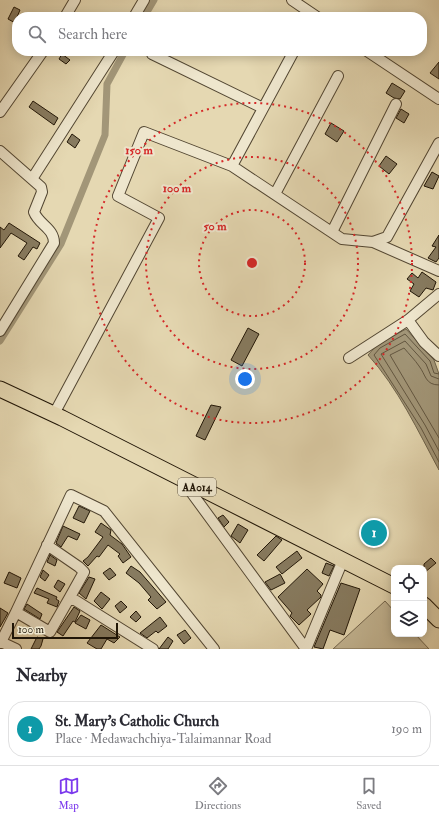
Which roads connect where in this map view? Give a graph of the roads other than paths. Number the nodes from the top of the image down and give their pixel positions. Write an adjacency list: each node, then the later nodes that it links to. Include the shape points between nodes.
1 (75, 0): 4 (street)
2 (144, 0): 5 (street)
3 (292, 0): 6 (street)
4 (67, 12)
5 (137, 12)
6 (308, 12)
7 (39, 56): 16 (street)
8 (111, 56): 20 (street)
9 (156, 56): 15 (street)
10 (291, 56): 15 (street)
11 (374, 56): 13 (street)
12 (338, 76): 21 (street)
13 (439, 99)
14 (396, 104): 22 (street)
15 (263, 108): 19 (street)
16 (0, 112)
17 (439, 143): 23 (street, via 387,237)
18 (0, 151): 20 (street)
19 (232, 166): 21 (street); 31 (street, via 144,132 118,196 159,218)
20 (32, 179): 27 (street, via 42,192 34,212 36,218 50,230 54,236 54,243)
21 (275, 194): 22 (street)
22 (332, 232): 23 (street, via 342,239)
23 (373, 242): 24 (street)
24 (439, 271)
25 (439, 294): 26 (street)
26 (408, 320): 28 (street, via 424,342); 29 (street)
27 (0, 331)
28 (439, 354)
29 (349, 358)
30 (0, 389): 31 (highway, AA014)
31 (54, 414): 32 (highway, AA014)
32 (181, 480): 34 (highway, AA014); 44 (street)
33 (47, 546): 36 (street, via 84,572); 38 (street); 43 (street, via 71,495 104,510)
34 (343, 560): 35 (highway, AA014); 44 (street)
35 (391, 584)
36 (70, 597): 38 (street, via 50,632); 42 (street)
37 (427, 608): 39 (highway)
38 (16, 612): 40 (street)
39 (439, 620)
40 (1, 643): 41 (street)
41 (16, 649)
42 (154, 649)
43 (214, 649)
44 (306, 649)

